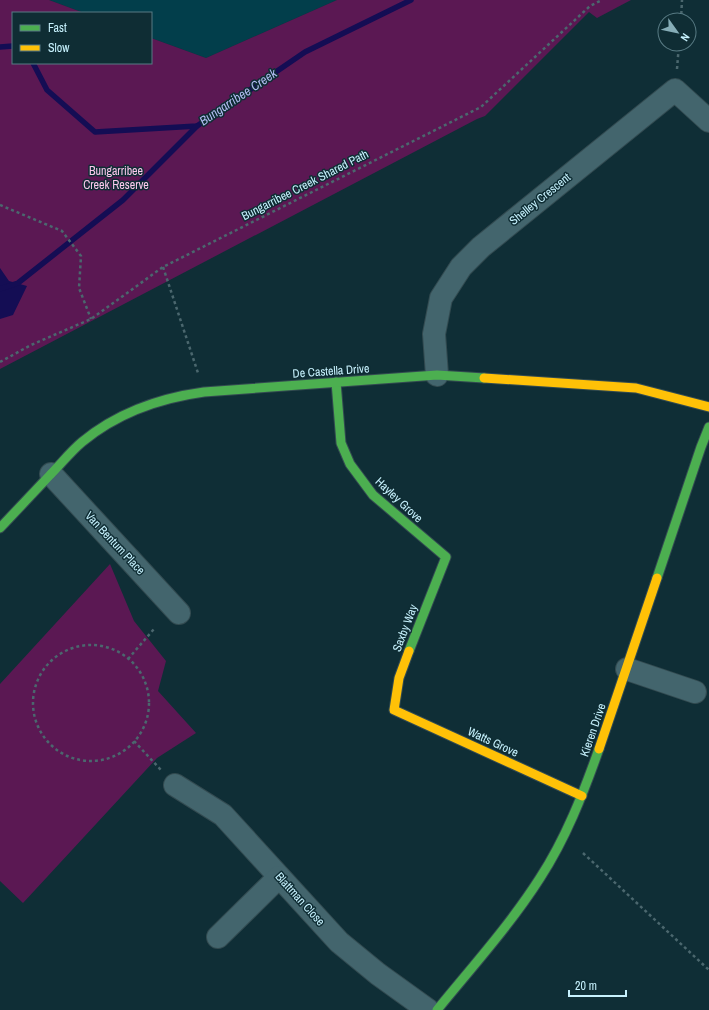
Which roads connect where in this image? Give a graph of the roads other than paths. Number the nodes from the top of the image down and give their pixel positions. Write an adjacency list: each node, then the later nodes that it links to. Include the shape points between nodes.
1 (709, 121): 2 (street, Shelley Crescent, via 675,90 481,247 461,267 441,298 434,334)
2 (437, 375): 3 (street, De Castella Drive); 4 (street, De Castella Drive, via 636,388)
3 (336, 382): 6 (street, De Castella Drive, via 204,392 160,400 115,420 83,441); 8 (street, Hayley Grove, via 341,443 350,464 373,495)
4 (709, 407)
5 (709, 427): 10 (street, Kieren Drive)
6 (51, 474): 7 (street, De Castella Drive); 9 (street, Van Bentum Place)
7 (0, 528)
8 (446, 557): 12 (street, Saxby Way, via 398,678)
9 (179, 613)
10 (627, 669): 11 (street); 14 (street, Kieren Drive)
11 (695, 692)
12 (394, 710): 14 (street, Watts Grove)
13 (175, 785): 15 (street, Blattman Close, via 223,815)
14 (582, 796): 18 (street, Kieren Drive, via 540,878 512,918)
15 (279, 877): 16 (street); 17 (street, Blattman Close, via 339,942)
16 (218, 937)
17 (428, 1010)
18 (437, 1010)

